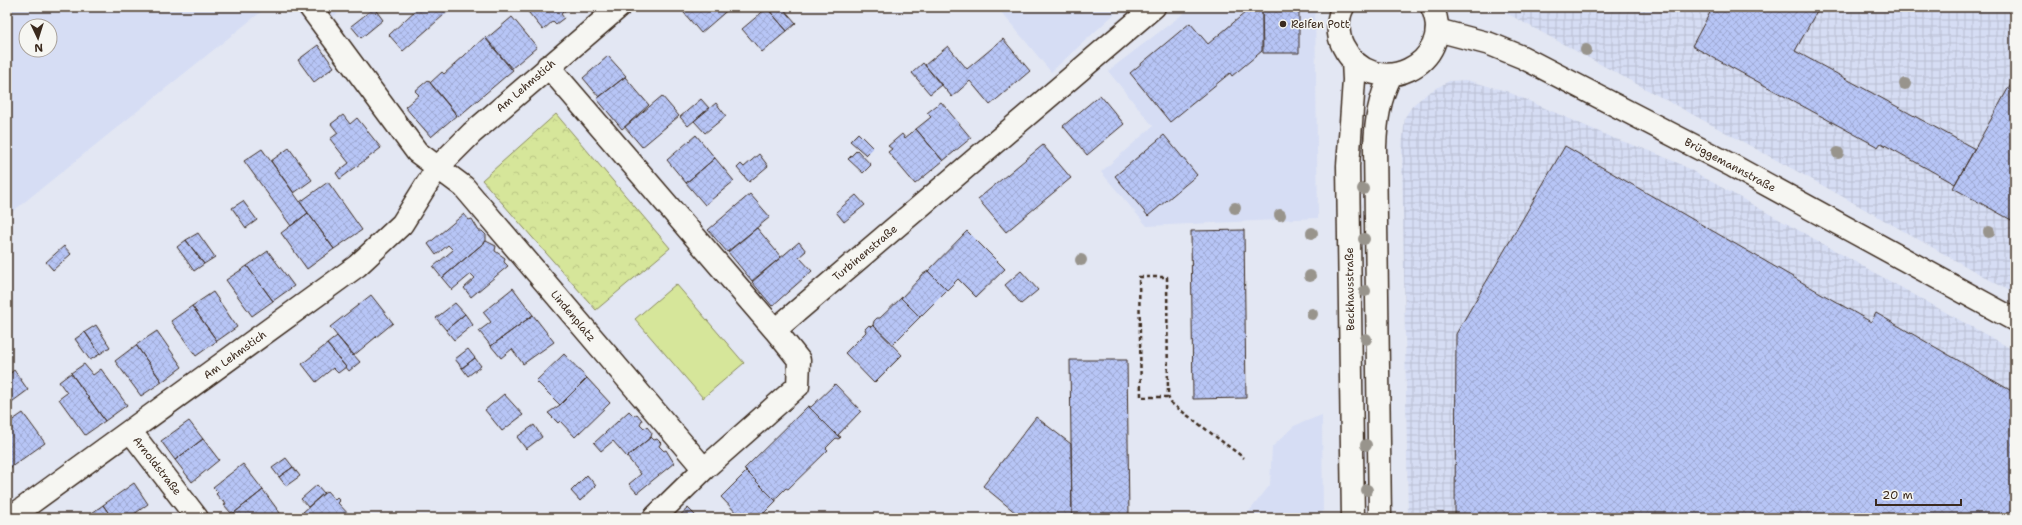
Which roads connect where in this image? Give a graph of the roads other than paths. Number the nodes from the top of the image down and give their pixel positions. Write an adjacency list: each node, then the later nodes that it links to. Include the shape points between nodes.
1 (310, 7): 10 (street, via 417,152)
2 (619, 7): 8 (street, Am Lehmstich)
3 (1154, 7): 12 (street, Turbinenstraße)
4 (1343, 7): 7 (street, via 1338,26 1341,41)
5 (1432, 7): 6 (street)
6 (1437, 30): 9 (street, via 1431,49 1424,59 1406,72); 11 (street, Brüggemannstraße, via 1490,44 1522,57 1719,159)
7 (1353, 61): 9 (street, via 1368,72); 18 (street, Beckhausstraße, via 1348,166)
8 (548, 66): 10 (street, Am Lehmstich); 12 (street)
9 (1390, 75): 19 (street, via 1378,111 1375,147)
10 (436, 168): 13 (street, Am Lehmstich, via 402,224 357,266); 14 (street, Lindenplatz, via 464,187)
11 (2015, 320)
12 (775, 330): 14 (street, via 799,360 798,386)
13 (131, 432): 15 (street, Am Lehmstich); 16 (street, Arnoldstraße)
14 (704, 469): 17 (street)
15 (10, 518)
16 (197, 518)
17 (654, 518)
18 (1353, 518)
19 (1380, 518)

